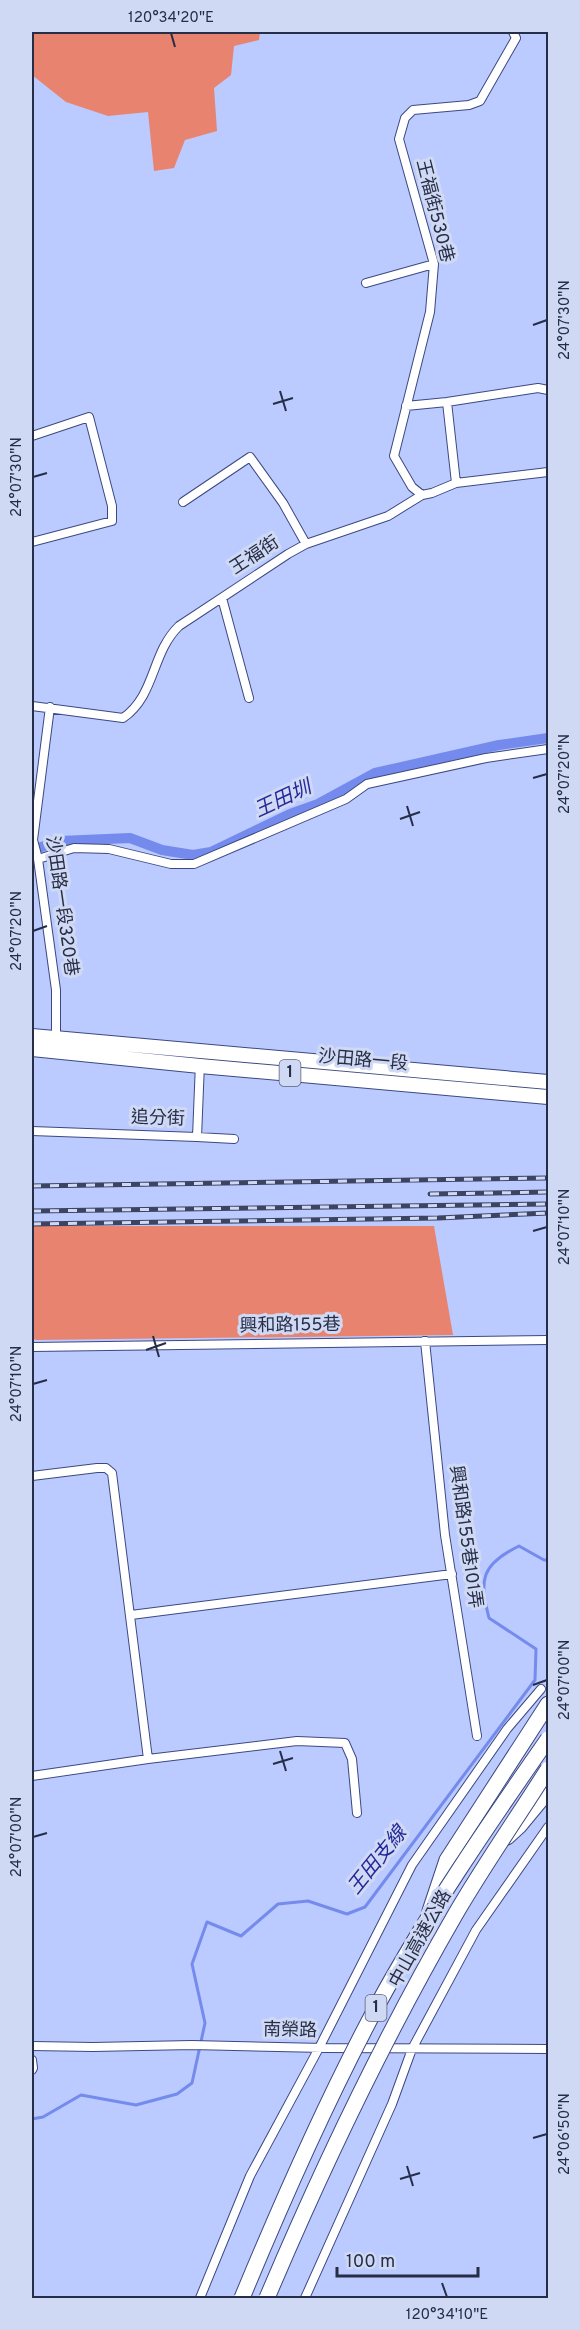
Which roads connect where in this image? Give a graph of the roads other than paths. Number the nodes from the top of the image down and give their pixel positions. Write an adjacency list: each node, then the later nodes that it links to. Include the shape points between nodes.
1 (513, 32): 2 (street, 王福街530巷, via 516,38 480,101 413,110 401,127 399,139)
2 (434, 264): 3 (street); 6 (street, 王福街530巷, via 430,312)
3 (366, 283)
4 (549, 390): 5 (street, via 538,388)
5 (447, 402): 6 (street); 9 (street)
6 (406, 406): 10 (street, 王福街530巷, via 394,456 412,487)
7 (32, 436): 12 (street, via 89,417 112,506 112,521)
8 (549, 472): 9 (street, 王福街)
9 (456, 483): 10 (street, 王福街)
10 (422, 495): 13 (street, 王福街, via 388,516)
11 (183, 502): 13 (street, via 250,457)
12 (32, 542)
13 (306, 544): 14 (street, 王福街)
14 (222, 598): 15 (street); 17 (street, 王福街, via 167,637 146,692 123,718)
15 (249, 698)
16 (32, 706): 17 (street, 王福街)
17 (50, 707): 19 (street, 沙田路一段320巷, via 33,840)
18 (549, 749): 19 (street, via 486,758 367,784 346,800 194,864 171,864 109,849 74,848)
19 (38, 859): 21 (street, 沙田路一段320巷, via 56,990)
20 (32, 1036): 21 (main road, 沙田路一段 / 1)
21 (56, 1038): 23 (main road, 沙田路一段 / 1)
22 (32, 1049): 24 (main road, 沙田路一段 / 1)
23 (201, 1051): 24 (street, 追分街); 25 (main road, 沙田路一段 / 1)
24 (200, 1066): 26 (main road, 沙田路一段 / 1); 28 (street, 追分街)
25 (549, 1082)
26 (549, 1096)
27 (32, 1131): 28 (street, 追分街)
28 (197, 1137): 29 (street)
29 (234, 1139)
30 (549, 1340): 31 (street, 興和路155巷)
31 (424, 1341): 32 (street, 興和路155巷); 34 (street, 興和路155巷101弄)
32 (32, 1347)
33 (32, 1476): 35 (street, via 97,1468 112,1473)
34 (452, 1574): 35 (street); 38 (street, 興和路155巷101弄)
35 (130, 1615): 40 (street)
36 (541, 1689): 49 (street, via 507,1730 412,1865)
37 (549, 1704): 47 (highway, 中山高速公路 / 1, bridge, via 447,1860)
38 (477, 1736)
39 (549, 1739): 47 (highway, 中山高速公路 / 1, bridge)
40 (148, 1759): 42 (street); 44 (street, via 297,1741 345,1743 352,1759)
41 (549, 1769): 46 (highway, 中山高速公路 / 1, bridge)
42 (32, 1776)
43 (549, 1791): 46 (highway, bridge)
44 (357, 1813)
45 (549, 1827): 50 (street, via 476,1930)
46 (500, 1843): 56 (highway, 中山高速公路 / 1, bridge, via 456,1915 368,2079)
47 (426, 1924): 55 (highway, 中山高速公路 / 1, bridge, via 377,2006 325,2109)
48 (32, 2046): 49 (street, 南榮路)
49 (319, 2048): 50 (street, 南榮路); 54 (street, via 250,2176)
50 (412, 2049): 51 (street, 南榮路); 57 (street, via 392,2104)
51 (549, 2049)
52 (32, 2060): 53 (street)
53 (32, 2070)
54 (200, 2298)
55 (242, 2298)
56 (267, 2298)
57 (304, 2298)

